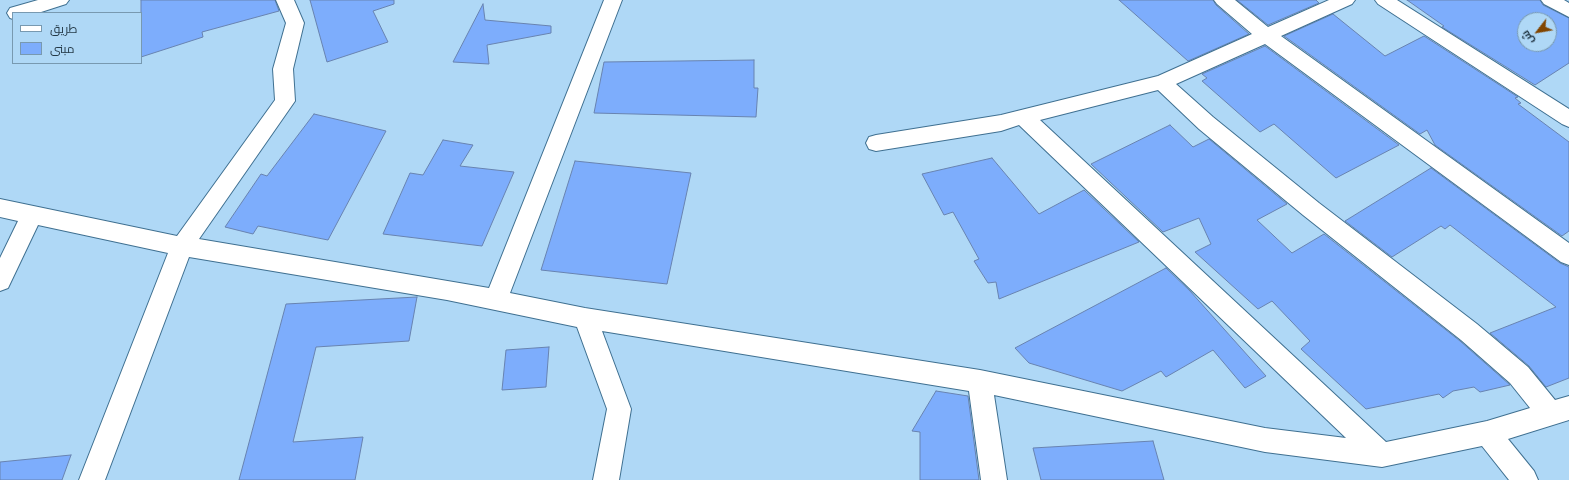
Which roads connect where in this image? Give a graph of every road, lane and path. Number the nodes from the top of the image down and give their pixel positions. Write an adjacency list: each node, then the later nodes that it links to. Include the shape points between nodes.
1 (60, 0): 9 (street)
2 (285, 0): 19 (street, via 295,23 283,69 285,101)
3 (613, 0): 22 (street)
4 (1223, 0): 12 (street)
5 (1346, 0): 12 (street)
6 (1384, 0): 15 (street)
7 (1550, 0): 8 (street)
8 (1569, 11)
9 (19, 12)
10 (12, 14): 11 (street)
11 (0, 18)
12 (1266, 34): 13 (street); 20 (street)
13 (1162, 82): 14 (street); 25 (street, via 1206,123 1311,209 1469,332)
14 (1023, 116): 16 (street, via 1001,123); 27 (street)
15 (1569, 119)
16 (876, 143)
17 (0, 208): 18 (street)
18 (32, 214): 19 (street); 21 (street)
19 (182, 246): 22 (street); 28 (street)
20 (1569, 255)
21 (0, 281)
22 (496, 299): 23 (street)
23 (585, 318): 24 (street); 29 (street, via 619,409)
24 (980, 381): 27 (street, via 1265,440); 30 (street)
25 (1560, 410): 26 (street)
26 (1487, 434): 27 (street); 31 (street)
27 (1382, 455)
28 (92, 480)
29 (606, 480)
30 (994, 480)
31 (1525, 480)

